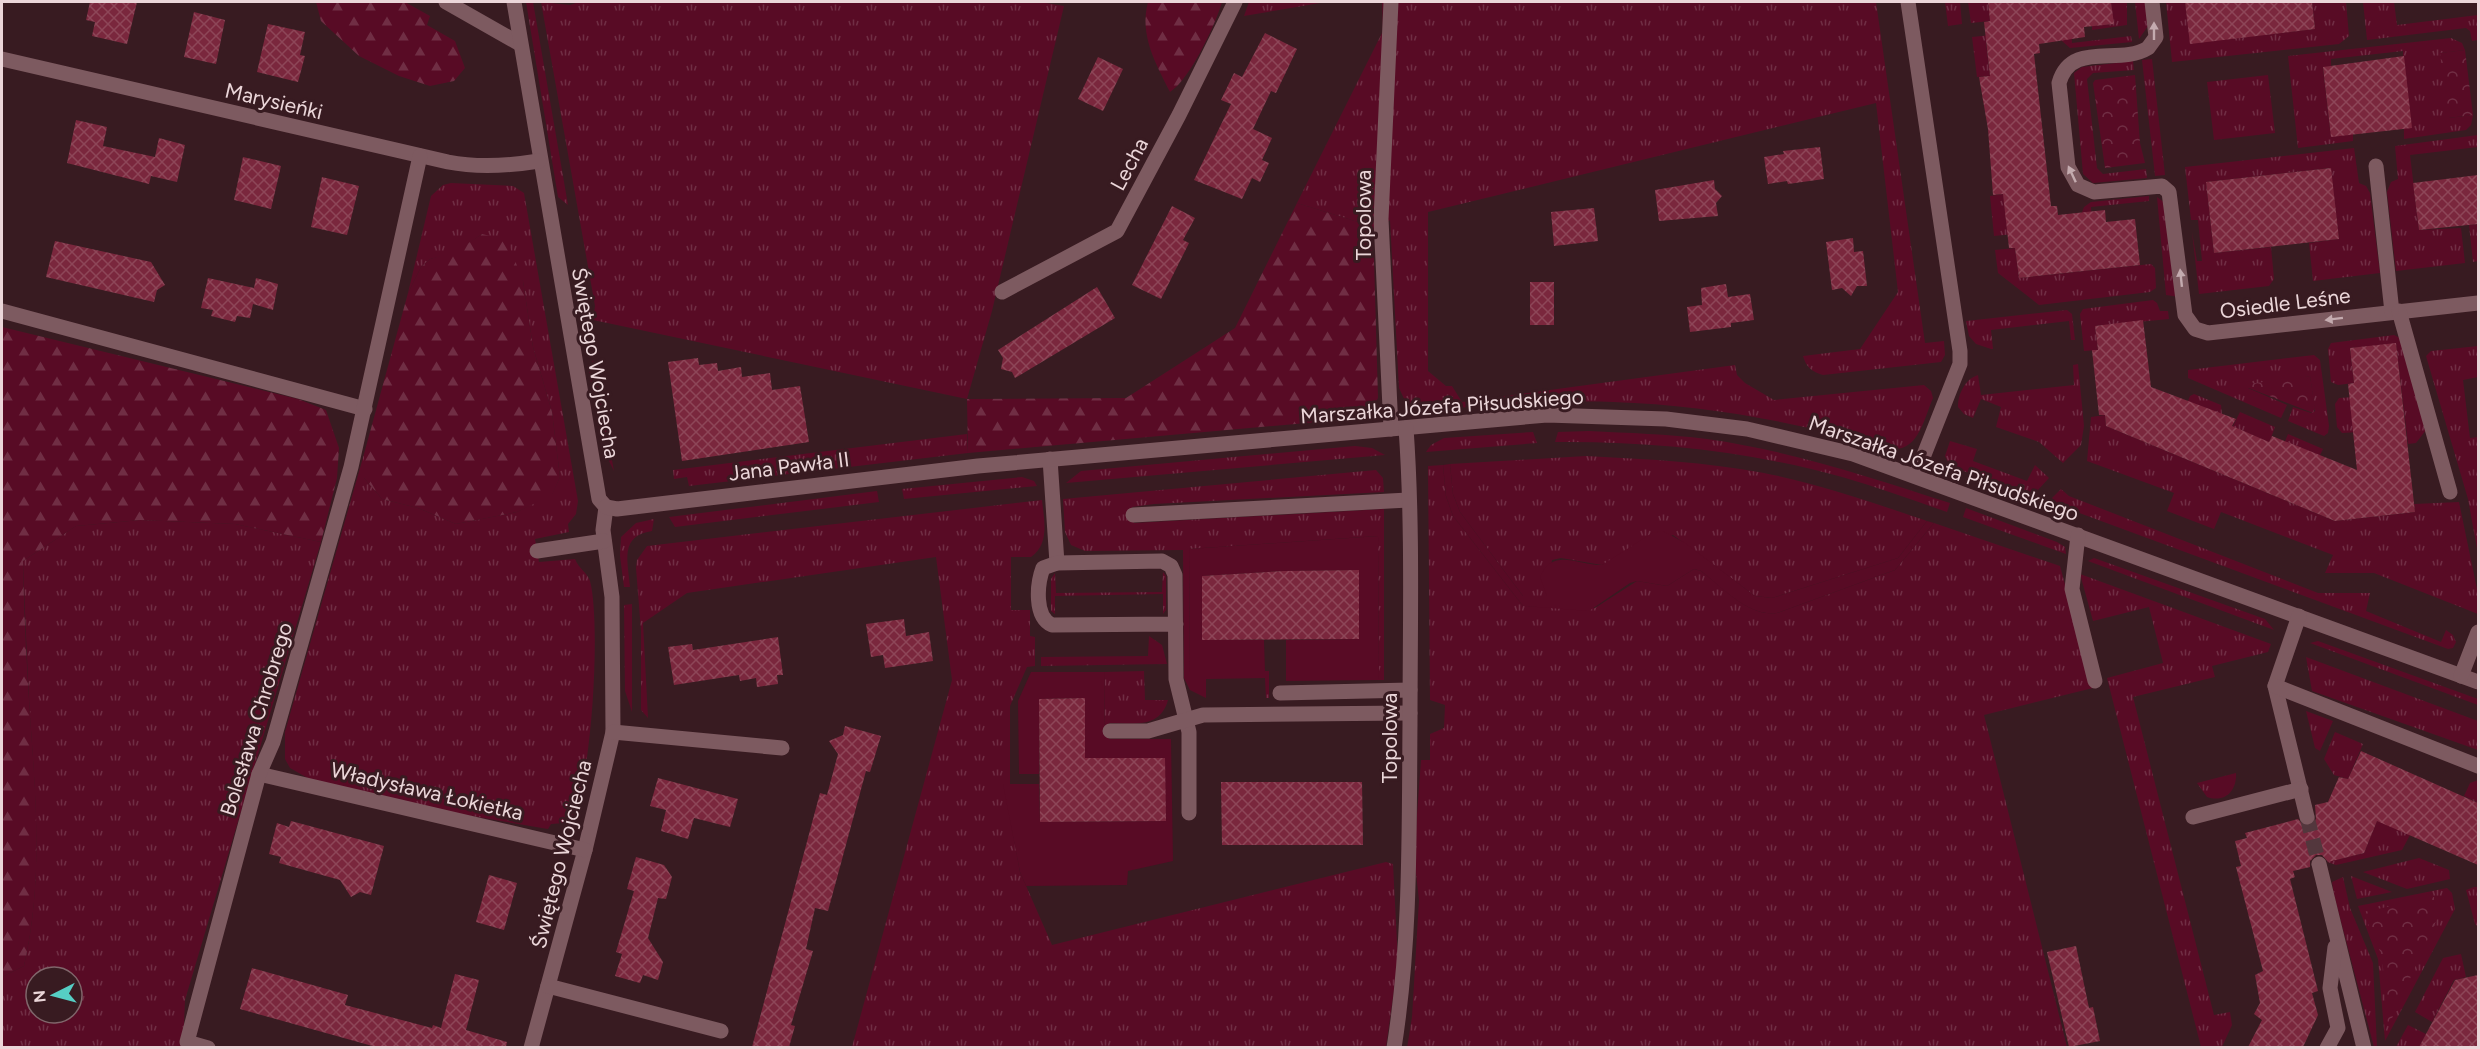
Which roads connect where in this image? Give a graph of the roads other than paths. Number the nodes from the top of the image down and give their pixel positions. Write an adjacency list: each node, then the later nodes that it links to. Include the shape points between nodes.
1 (446, 2): 7 (street)
2 (514, 2): 7 (street, Świętego Wojciecha)
3 (1235, 2): 12 (street, Lecha, via 1117,231)
4 (1391, 2): 17 (street, Topolowa, via 1381,219)
5 (1908, 2): 20 (street, via 1960,351 1960,364)
6 (2152, 2): 15 (street, Osiedle Leśne, one-way to 6, via 2201,332 2185,315 2169,192 2162,186 2094,192 2072,178 2061,74 2074,61 2148,48 2156,37)
7 (520, 44): 10 (street, Świętego Wojciecha)
8 (2, 59): 9 (street, Marysieńki)
9 (420, 156): 10 (street, Marysieńki, via 473,167); 16 (street, Bolesława Chrobrego)
10 (539, 161): 23 (street, Świętego Wojciecha, via 599,499)
11 (2376, 166): 15 (street)
12 (1002, 291)
13 (2478, 303): 15 (street, Osiedle Leśne)
14 (2, 311): 16 (street)
15 (2395, 312): 21 (street)
16 (365, 409): 44 (street, Bolesława Chrobrego, via 279,722)
17 (1398, 429): 18 (street, Marszałka Józefa Piłsudskiego); 20 (street, Marszałka Józefa Piłsudskiego, via 1547,415 1666,419 1800,440); 22 (street, Topolowa)
18 (1050, 459): 19 (street, Marszałka Józefa Piłsudskiego); 28 (street)
19 (978, 466): 23 (street, Jana Pawła II, via 617,509)
20 (1916, 475): 25 (street, Marszałka Józefa Piłsudskiego)
21 (2450, 492)
22 (1408, 500): 24 (street); 36 (street, Topolowa)
23 (606, 507): 26 (street, Świętego Wojciecha)
24 (1133, 515)
25 (2078, 535): 29 (street, Marszałka Józefa Piłsudskiego); 33 (street, via 2072,589)
26 (604, 541): 27 (street); 41 (street, Świętego Wojciecha, via 612,597)
27 (537, 551)
28 (1057, 563): 30 (street, via 1162,561 1171,566 1175,575); 30 (street, via 1043,568 1040,576 1040,612 1052,626)
29 (2299, 616): 32 (street, Marszałka Józefa Piłsudskiego); 35 (street)
30 (1176, 624): 39 (street, via 1176,679)
31 (2478, 632): 32 (street)
32 (2461, 676): 34 (street, Marszałka Józefa Piłsudskiego)
33 (2095, 681)
34 (2478, 682)
35 (2275, 686): 43 (street); 45 (street)
36 (1410, 690): 37 (street); 38 (street, Topolowa)
37 (1280, 693)
38 (1410, 713): 39 (street); 56 (street, Topolowa, via 1408,926)
39 (1187, 717): 40 (street, via 1148,731); 46 (street)
40 (1110, 731)
41 (613, 732): 42 (street); 49 (street, Świętego Wojciecha)
42 (782, 748)
43 (2478, 766)
44 (259, 774): 49 (street, Władysława Łokietka); 54 (street, Bolesława Chrobrego, via 187,1042)
45 (2301, 789): 47 (street); 48 (street)
46 (1189, 813)
47 (2193, 817)
48 (2307, 817)
49 (585, 850): 52 (street, Świętego Wojciecha)
50 (2319, 864): 51 (street)
51 (2337, 938): 57 (street, via 2330,988 2338,1028); 58 (street)
52 (548, 986): 53 (street); 55 (street, Świętego Wojciecha)
53 (721, 1031)
54 (208, 1047)
55 (531, 1047)
56 (1394, 1047)
57 (2327, 1047)
58 (2364, 1047)

